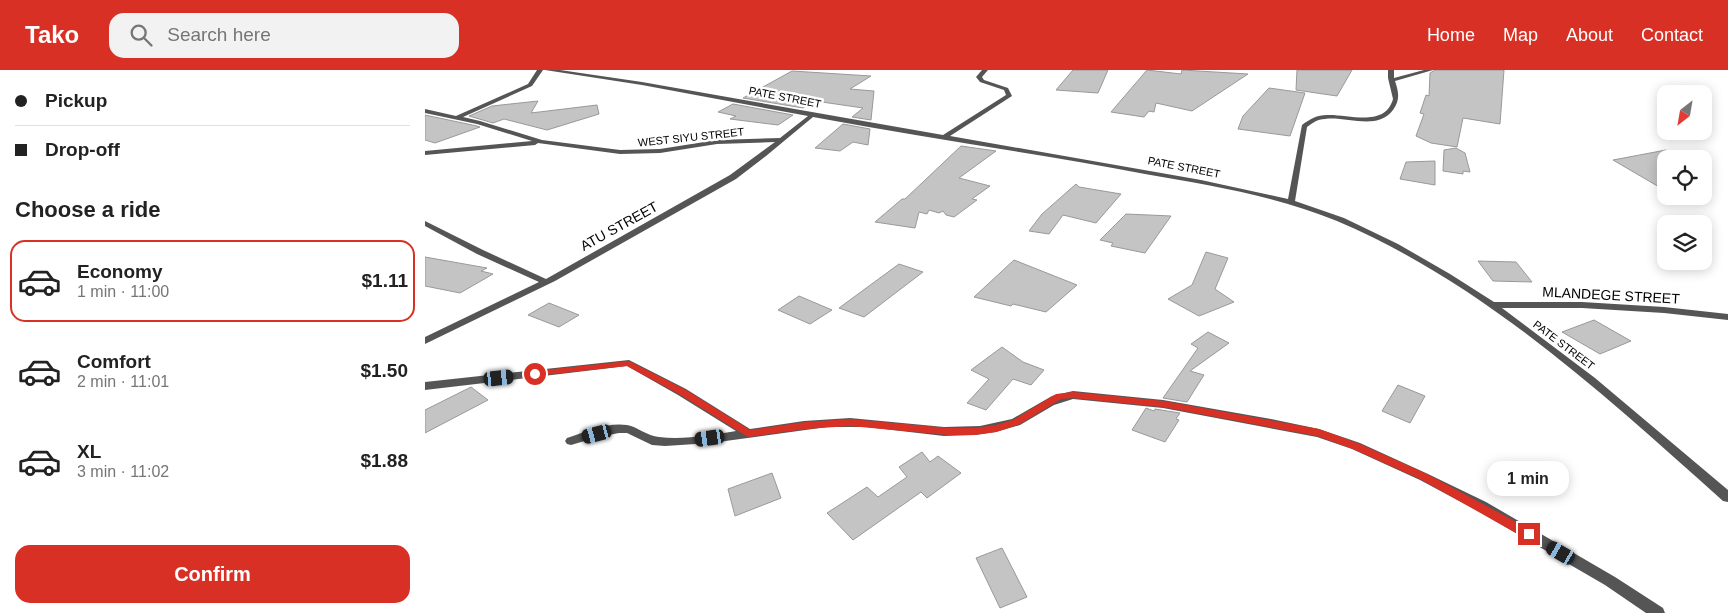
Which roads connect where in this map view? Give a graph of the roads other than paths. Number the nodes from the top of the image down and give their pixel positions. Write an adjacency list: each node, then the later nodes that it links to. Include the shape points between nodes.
1 (540, 70): 9 (street, via 530,85)
2 (548, 70): 8 (street, PATE STREET)
3 (985, 70): 10 (street, via 979,77 1006,89 1009,96)
4 (1391, 70): 6 (street)
5 (1430, 70): 6 (street)
6 (1392, 80): 14 (street, via 1396,101 1384,116 1369,119 1315,118 1304,126)
7 (425, 110): 9 (street, WEST SIYU STREET)
8 (813, 114): 10 (street, PATE STREET); 11 (street, ATU STREET)
9 (458, 117): 12 (street, WEST SIYU STREET)
10 (945, 137): 14 (street, PATE STREET, via 1197,181)
11 (783, 140): 12 (street, WEST SIYU STREET, via 717,142 647,153 593,150); 16 (street, ATU STREET, via 733,177)
12 (541, 142): 13 (street)
13 (425, 153)
14 (1291, 202): 17 (street, PATE STREET, via 1341,220 1405,252)
15 (425, 223): 16 (street)
16 (546, 282): 19 (street, ATU STREET)
17 (1493, 305): 18 (street, MLANDEGE STREET, via 1582,305); 23 (street, PATE STREET, via 1592,380)
18 (1728, 317)
19 (425, 341)
20 (425, 386): 21 (street, via 629,363)
21 (748, 433): 22 (street, via 691,441 651,442 627,429); 24 (street, via 850,422 975,432 1016,422 1059,396 1073,395 1163,404 1271,423 1319,433 1357,446 1423,477 1481,506 1610,581)
22 (571, 441)
23 (1728, 497)
24 (1658, 613)

